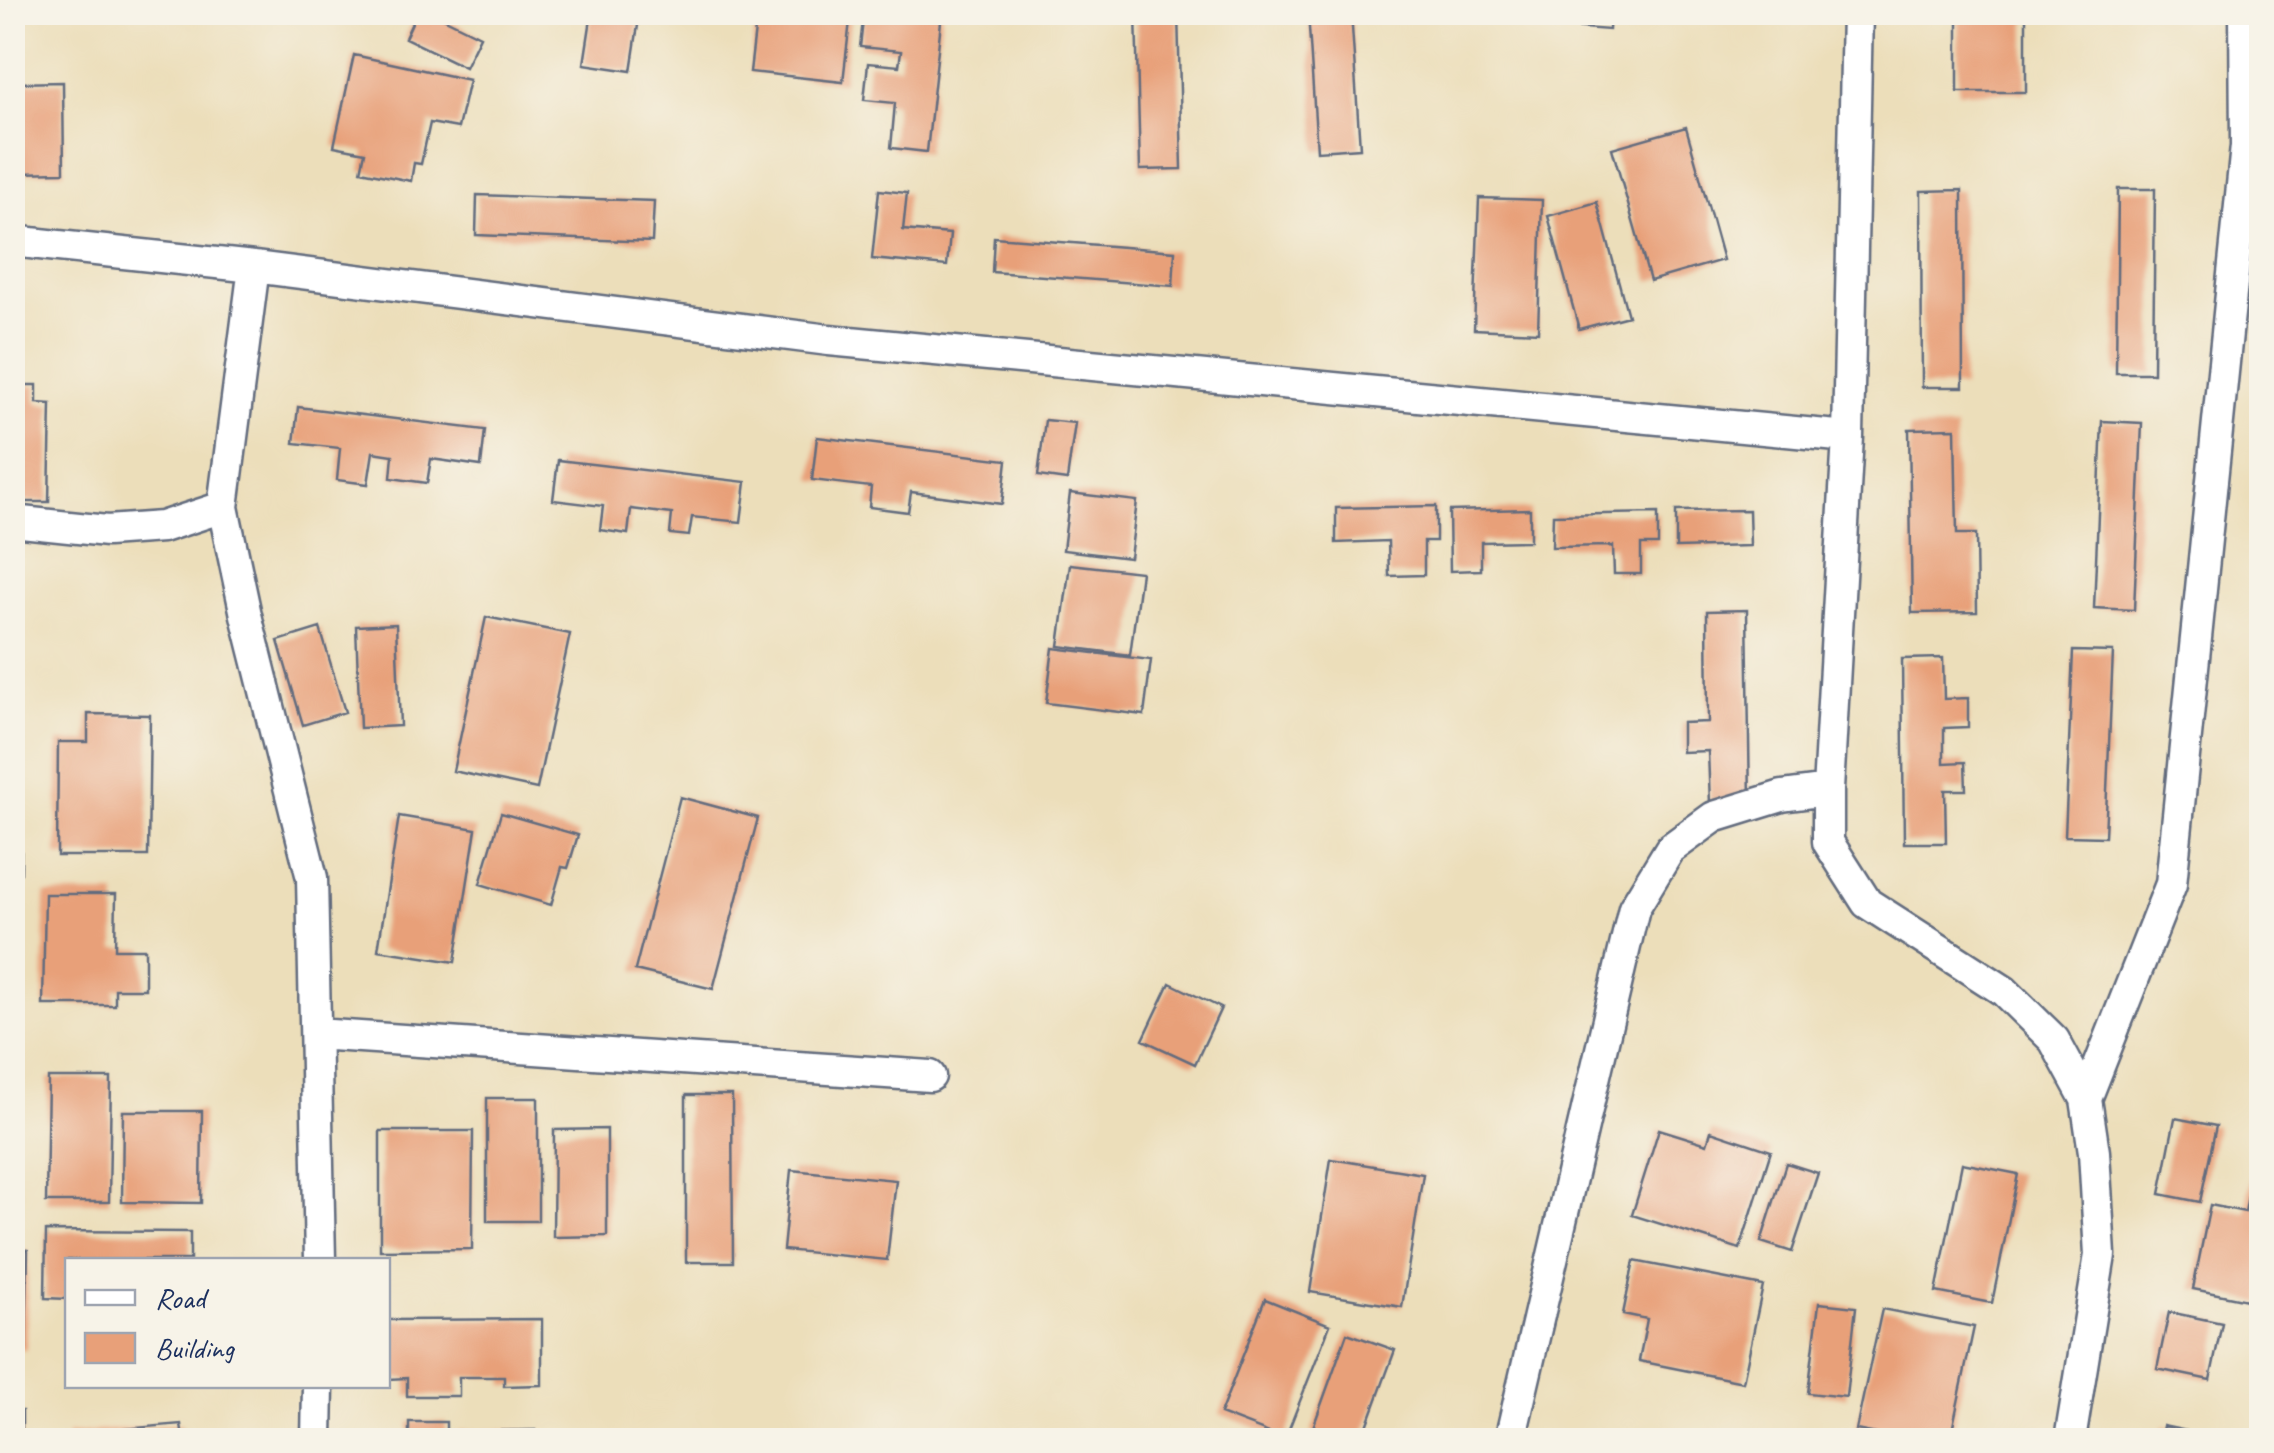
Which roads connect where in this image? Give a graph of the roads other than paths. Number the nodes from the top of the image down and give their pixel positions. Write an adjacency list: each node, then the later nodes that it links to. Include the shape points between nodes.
1 (1857, 12): 5 (street)
2 (2245, 12): 11 (street, via 2246,146 2170,884)
3 (12, 241): 4 (street)
4 (254, 266): 5 (street, via 829,340); 6 (street)
5 (1848, 437): 8 (street)
6 (222, 506): 7 (street, via 162,527 107,531); 9 (street, via 312,878)
7 (12, 520)
8 (1828, 790): 11 (street, via 1828,842 1867,903 2004,991 2054,1040); 15 (street, via 1714,817 1670,849 1634,908)
9 (316, 1034): 10 (street); 12 (street)
10 (930, 1076)
11 (2086, 1100): 16 (street, via 2100,1255)
12 (320, 1258)
13 (318, 1388): 14 (street)
14 (316, 1440)
15 (1510, 1440)
16 (2070, 1440)

